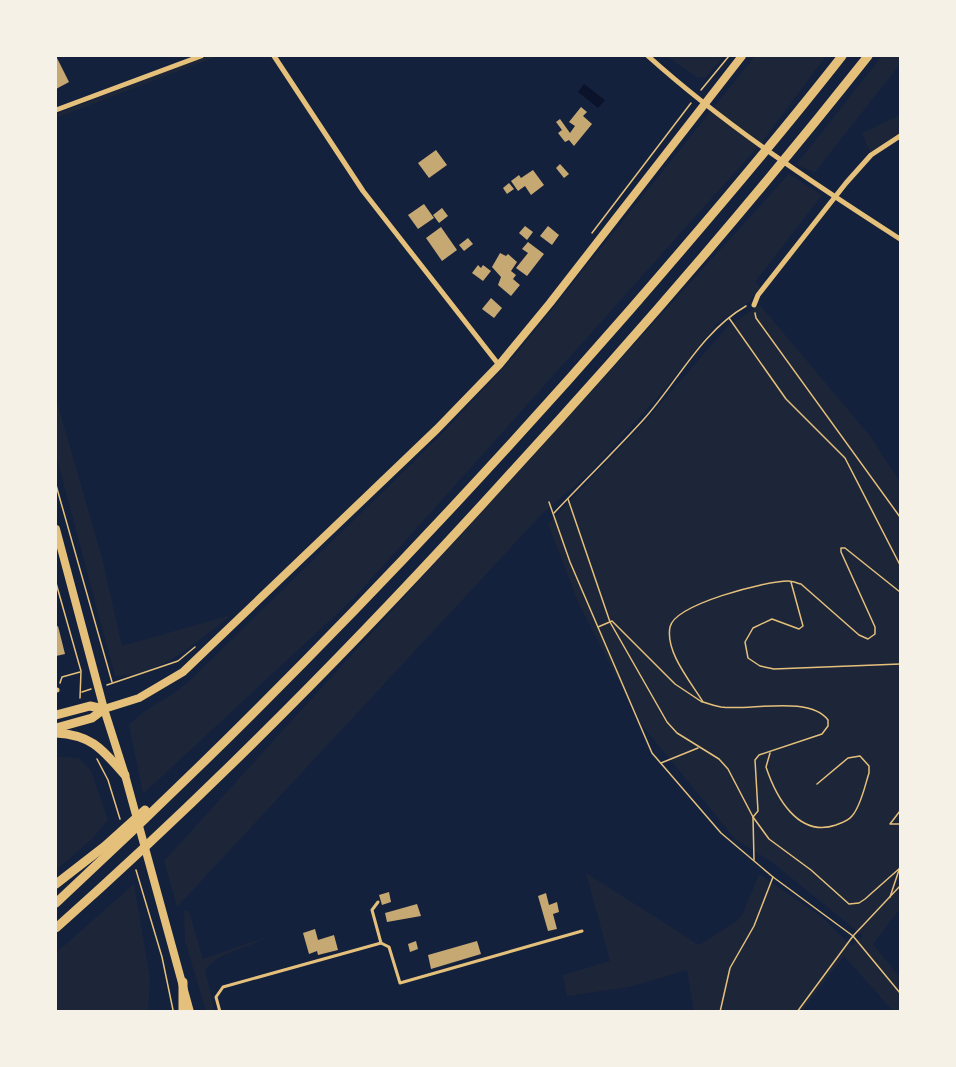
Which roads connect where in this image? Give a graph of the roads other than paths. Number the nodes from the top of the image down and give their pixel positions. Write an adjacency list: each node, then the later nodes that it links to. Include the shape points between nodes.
1 (201, 56): 9 (street)
2 (274, 56): 14 (street, via 363,191)
3 (648, 56): 7 (street)
4 (742, 56): 8 (main road)
5 (842, 56): 21 (highway, via 758,163 465,496 242,727)
6 (868, 56): 25 (highway, via 624,350 391,605 178,819)
7 (656, 58): 8 (street)
8 (704, 104): 11 (street); 14 (main road)
9 (56, 110)
10 (900, 136): 11 (street, via 871,155)
11 (835, 197): 12 (street); 13 (street)
12 (900, 239)
13 (754, 305)
14 (499, 365): 16 (main road, via 183,672 139,698)
15 (56, 529): 16 (main road)
16 (104, 709): 17 (highway, via 90,706); 18 (highway, via 92,718); 20 (main road)
17 (56, 716)
18 (56, 728)
19 (56, 733): 20 (highway, via 88,739 102,748)
20 (125, 775): 28 (main road)
21 (107, 850): 22 (highway); 24 (highway)
22 (56, 884)
23 (378, 902): 27 (lane, via 372,910)
24 (56, 903)
25 (56, 928)
26 (582, 931): 27 (lane, via 400,982 389,947)
27 (381, 943): 31 (lane, via 222,987 216,997)
28 (183, 982): 29 (highway); 30 (main road)
29 (183, 1011)
30 (190, 1011)
31 (220, 1011)

